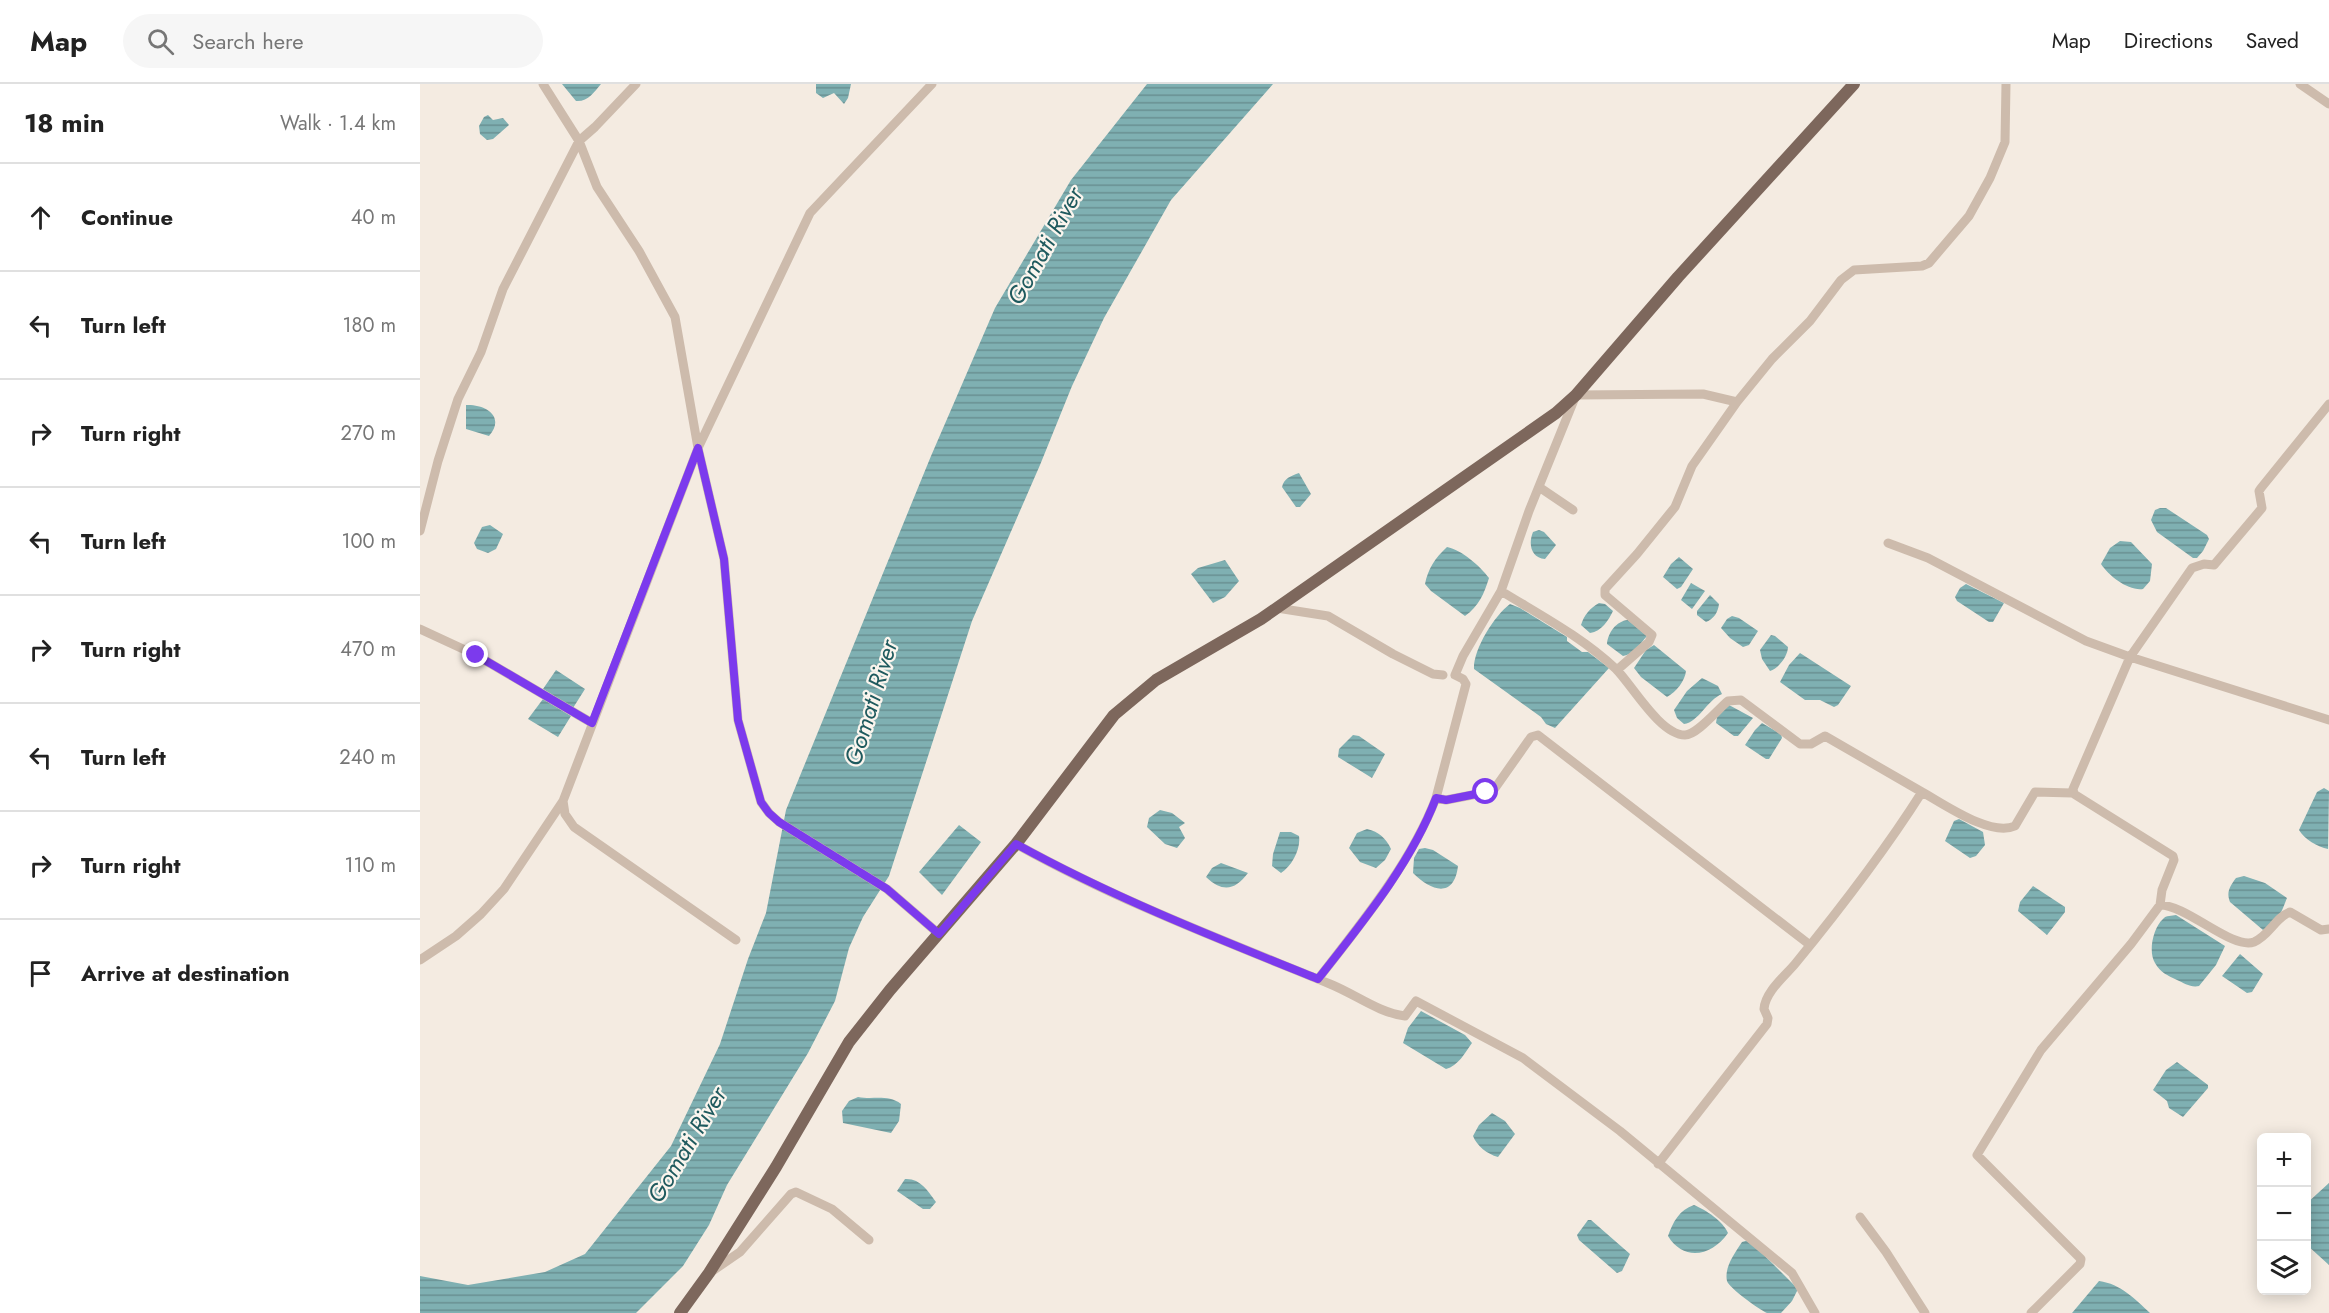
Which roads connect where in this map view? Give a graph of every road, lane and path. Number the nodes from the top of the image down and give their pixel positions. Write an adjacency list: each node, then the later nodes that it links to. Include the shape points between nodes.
1 (543, 84): 8 (street)
2 (636, 84): 8 (street)
3 (932, 84): 12 (street, via 810,213)
4 (1854, 84): 9 (main road)
5 (2006, 84): 10 (street, via 2005,142 1969,216 1943,247 1922,266 1854,270 1847,274)
6 (2300, 84): 7 (street)
7 (2329, 104)
8 (579, 141): 12 (street, via 597,187 639,251 675,317); 15 (street, via 503,289 481,352 458,399)
9 (1576, 394): 10 (street, via 1703,393); 13 (street); 18 (main road, via 1536,428)
10 (1737, 402): 21 (street, via 1692,466 1675,507 1605,589 1605,595 1652,635 1650,642)
11 (2329, 404): 20 (street, via 2259,491 2262,508 2255,518 2214,565 2192,568)
12 (698, 448): 24 (street); 32 (street, via 724,559 738,720 761,802 779,822 887,889)
13 (1539, 487): 14 (street); 17 (street)
14 (1573, 510)
15 (420, 531)
16 (1887, 543): 20 (street, via 1928,558 2086,641)
17 (1501, 591): 21 (street, via 1563,629); 27 (street, via 1455,675 1466,684)
18 (1276, 608): 22 (street, via 1329,616 1393,654); 29 (main road, via 1156,680 1114,715)
19 (420, 628): 24 (street, via 476,655)
20 (2130, 657): 23 (street); 26 (street)
21 (1617, 670): 25 (street, via 1654,715 1678,734 1697,730 1728,701 1742,700 1800,744 1812,744 1825,736)
22 (1443, 675)
23 (2329, 720)
24 (592, 723): 28 (street)
25 (1922, 792): 26 (street, via 1966,817 2002,829 2015,826 2035,792); 34 (street)
26 (2072, 793): 30 (street, via 2173,856)
27 (1436, 798): 34 (street, via 1446,800 1493,791 1531,737 1538,735); 36 (street, via 1371,912)
28 (563, 801): 33 (street, via 565,814 574,827); 35 (street, via 504,889 473,921)
29 (1016, 844): 32 (main road); 36 (street, via 1102,887)
30 (2160, 905): 31 (street, via 2173,906 2243,942 2256,941 2290,912 2321,930); 44 (street, via 2041,1050 1978,1153 2081,1259)
31 (2329, 929)
32 (939, 934): 40 (main road, via 849,1042)
33 (736, 940)
34 (1810, 945): 37 (street, via 1768,996 1767,1024)
35 (420, 960)
36 (1318, 979): 37 (street, via 1394,1015 1406,1016 1416,1001 1513,1053 1592,1109)
37 (1658, 1164): 42 (street, via 1792,1273)
38 (1860, 1217): 43 (street)
39 (869, 1240): 40 (street, via 832,1209 796,1192 740,1252)
40 (709, 1273): 41 (main road)
41 (680, 1312)
42 (1815, 1313)
43 (1925, 1313)
44 (2031, 1313)

